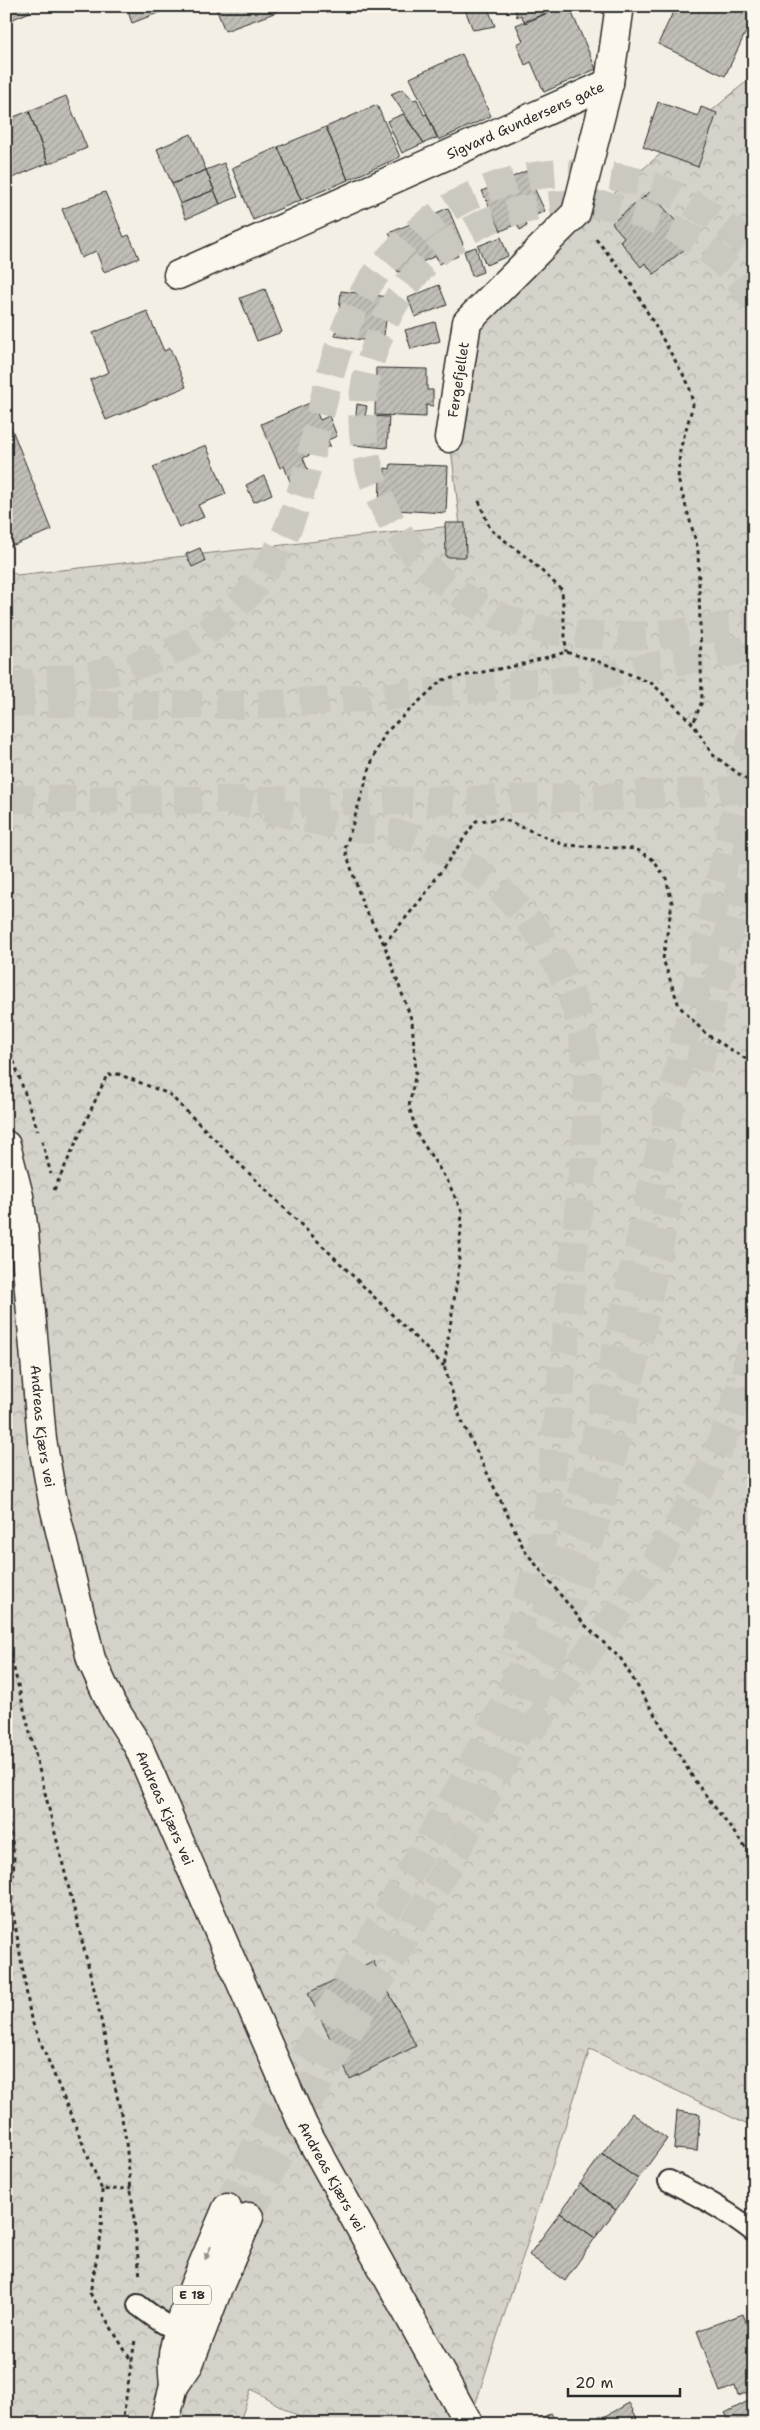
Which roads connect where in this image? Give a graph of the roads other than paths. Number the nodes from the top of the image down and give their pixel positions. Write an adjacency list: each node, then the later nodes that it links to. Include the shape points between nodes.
1 (616, 6): 2 (main road, via 619,12)
2 (609, 83): 3 (main road, Sigvard Gundersens gate); 4 (main road, Sigvard Gundersens gate, via 576,213)
3 (178, 275)
4 (466, 322): 5 (main road, Fergefjellet)
5 (449, 438)
6 (6, 1145): 13 (main road, Andreas Kjærs vei, via 24,1232 42,1440 52,1502 91,1659 112,1705 138,1746 303,2125)
7 (669, 2182): 9 (lane, via 702,2196)
8 (238, 2212): 11 (main road, E 18, via 196,2282)
9 (754, 2232)
10 (138, 2305): 11 (lane, via 160,2322)
11 (190, 2334): 12 (main road, E 18, via 174,2344 174,2386)
12 (164, 2424)
13 (469, 2424)

